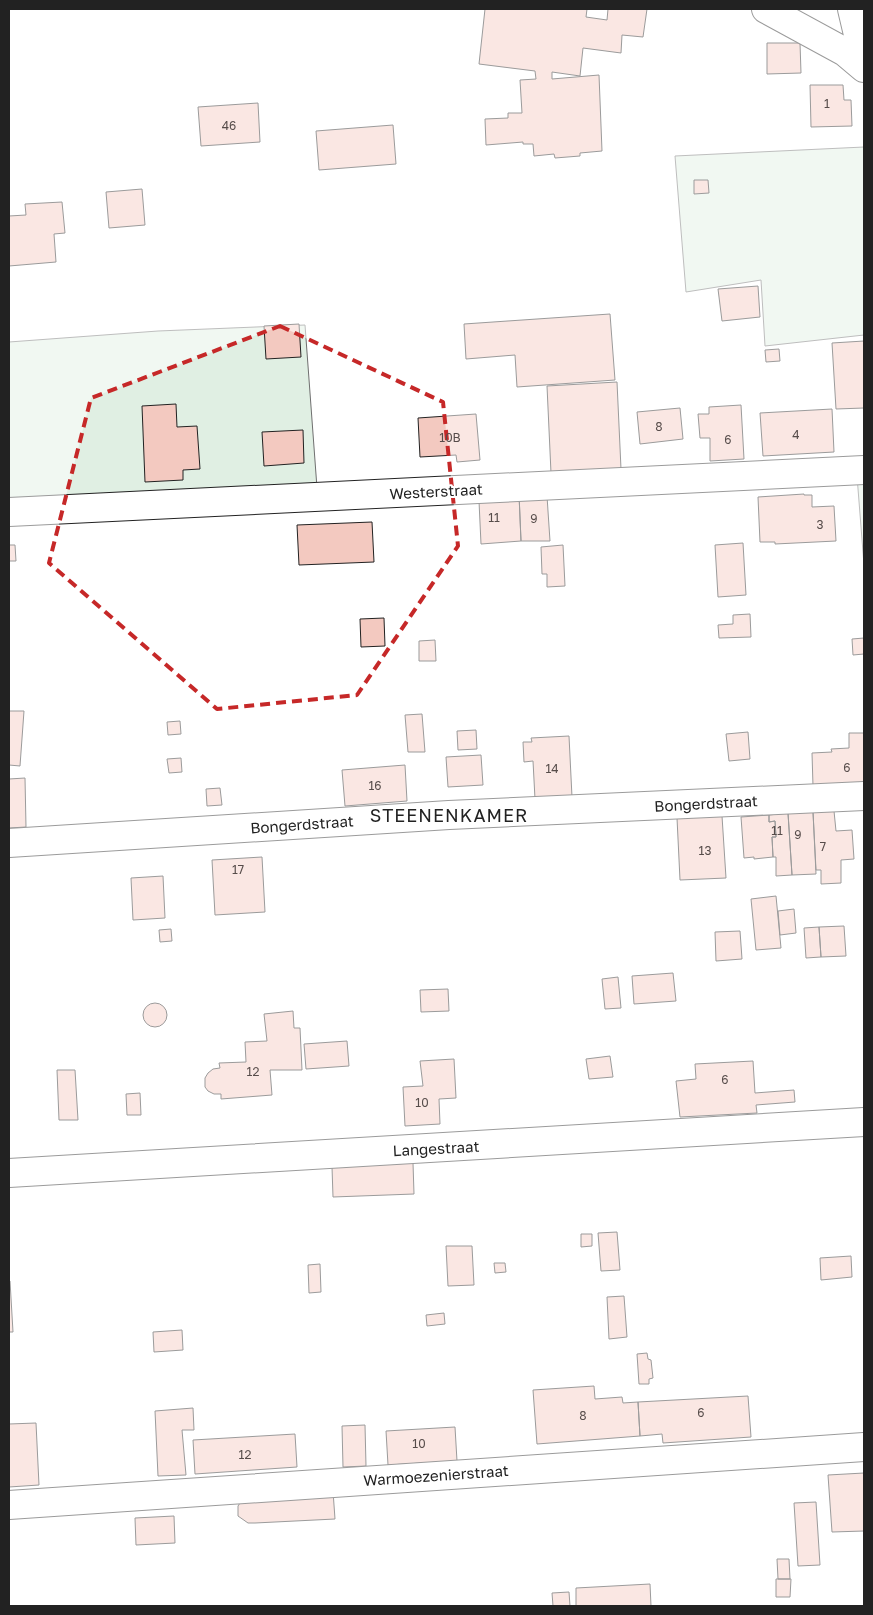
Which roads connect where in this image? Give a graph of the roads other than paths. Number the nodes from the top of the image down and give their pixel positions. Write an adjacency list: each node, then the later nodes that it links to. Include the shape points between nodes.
1 (766, 9): 4 (street, via 845,52)
2 (852, 9): 3 (street)
3 (864, 60)
4 (864, 68)
5 (864, 470): 6 (street, Westerstraat)
6 (9, 512)
7 (864, 796): 8 (street, Bongerdstraat, via 449,814)
8 (9, 843)
9 (864, 1122): 10 (street, Langestraat)
10 (9, 1173)
11 (864, 1447): 12 (street, Warmoezenierstraat)
12 (9, 1505)

